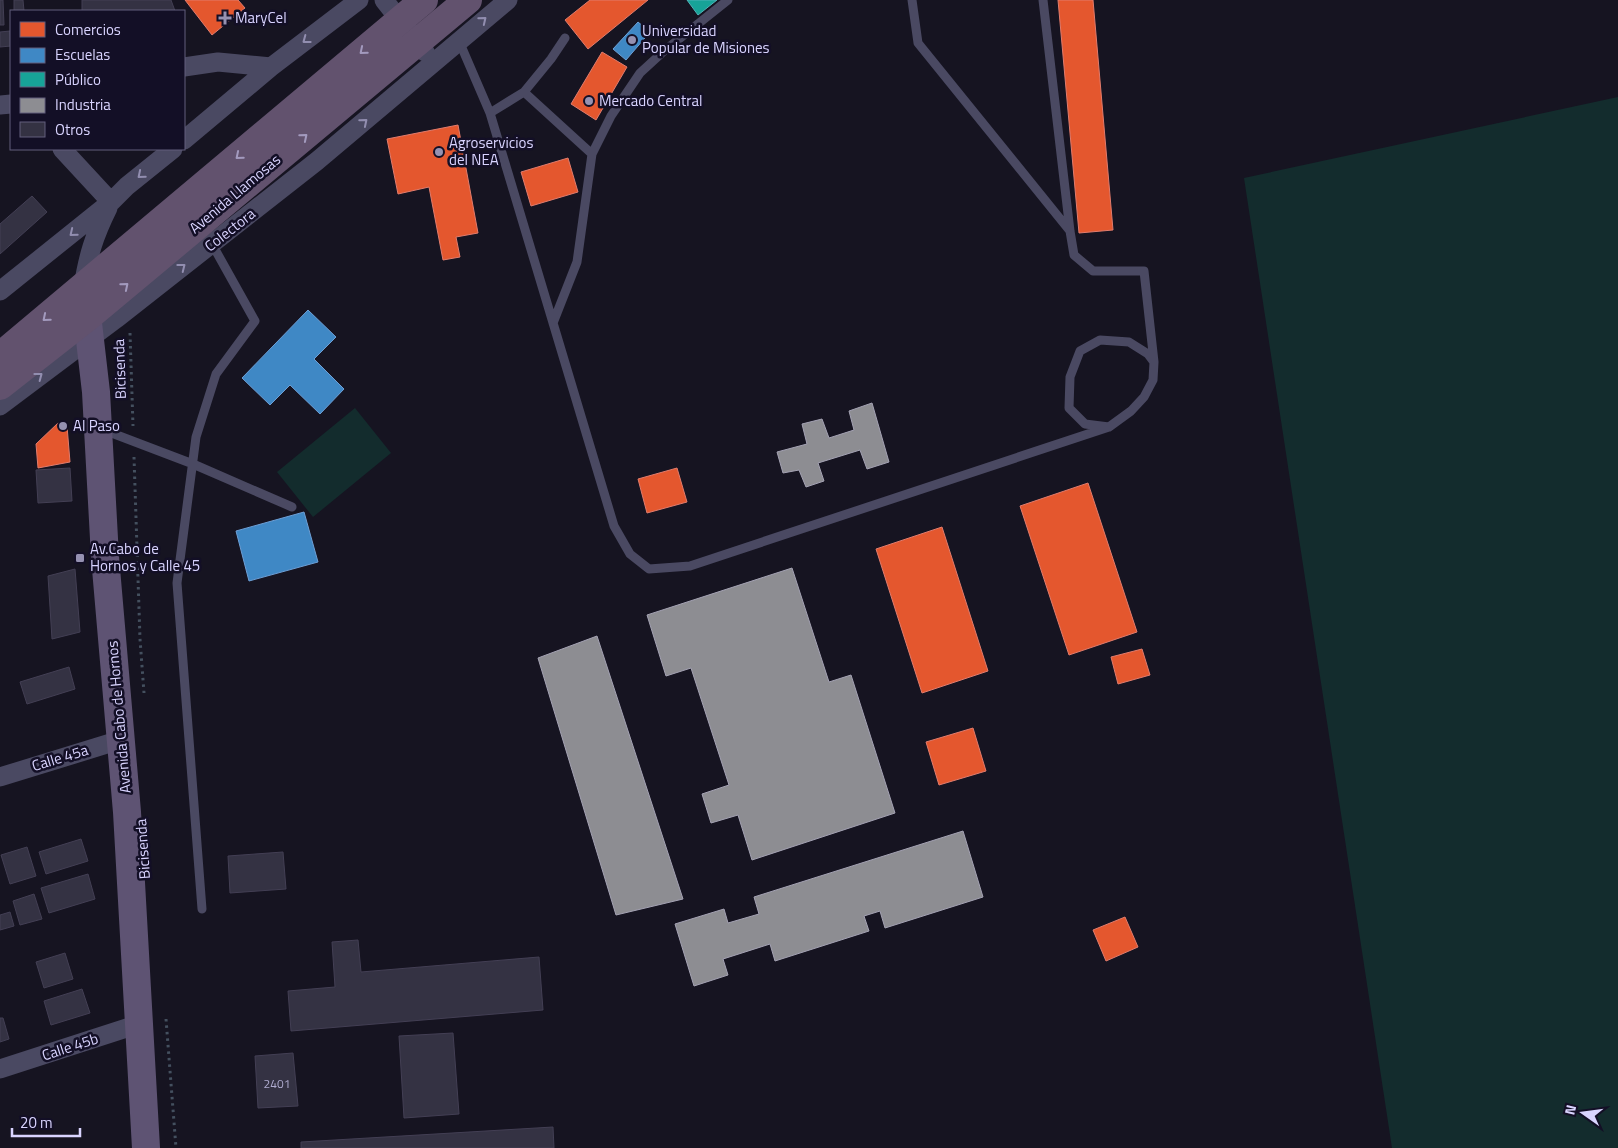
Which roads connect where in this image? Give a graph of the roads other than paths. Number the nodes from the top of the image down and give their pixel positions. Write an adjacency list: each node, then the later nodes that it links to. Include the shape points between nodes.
1 (359, 0): 13 (street, one-way to 13)
2 (424, 0): 8 (highway, Avenida Llamosas)
3 (468, 0): 11 (highway, Avenida Llamosas)
4 (508, 0): 10 (street, one-way to 4)
5 (728, 0): 19 (lane, via 640,73 611,116)
6 (912, 0): 21 (lane, via 918,43)
7 (1043, 0): 21 (lane)
8 (392, 10): 11 (street); 23 (highway, Avenida Llamosas, one-way to 23)
9 (566, 38): 14 (lane)
10 (459, 40): 11 (street); 11 (street, Colectora); 15 (lane)
11 (426, 52): 22 (street, Colectora, one-way to 11, via 317,161); 26 (highway, Avenida Llamosas, one-way to 11)
12 (185, 67): 13 (street, via 218,62)
13 (271, 67): 16 (street)
14 (524, 92): 15 (lane); 19 (lane)
15 (490, 113): 25 (lane)
16 (185, 139)
17 (63, 150): 20 (street)
18 (172, 150): 20 (street, one-way to 20)
19 (592, 154): 25 (lane, via 577,262)
20 (111, 202): 23 (street, via 97,229); 24 (street, one-way to 24)
21 (1070, 231): 28 (lane, via 1074,255 1093,271 1144,271)
22 (212, 244): 26 (street, Colectora, one-way to 22, via 131,308); 33 (lane, via 255,322 216,374 196,437)
23 (83, 287): 26 (main road, Avenida Cabo de Hornos); 27 (highway, Avenida Llamosas, one-way to 27)
24 (0, 292)
25 (553, 323): 32 (lane, via 614,526 630,554 649,569 690,566)
26 (89, 327): 29 (highway, Avenida Llamosas); 30 (street, Colectora, one-way to 26); 31 (main road, Avenida Cabo de Hornos)
27 (0, 356)
28 (1154, 362): 32 (lane, via 1153,380 1144,397); 32 (lane, via 1129,342 1100,340 1080,351 1070,378 1069,408 1085,424)
29 (0, 386)
30 (0, 406)
31 (96, 428): 33 (lane); 35 (main road, Avenida Cabo de Hornos)
32 (1109, 428)
33 (193, 464): 34 (lane); 37 (lane, via 177,583)
34 (292, 507)
35 (120, 740): 36 (street, Calle 45a); 38 (main road, Avenida Cabo de Hornos)
36 (0, 777)
37 (202, 908)
38 (139, 1024): 39 (street, Calle 45b); 40 (main road, Avenida Cabo de Hornos)
39 (0, 1069)
40 (146, 1148)

